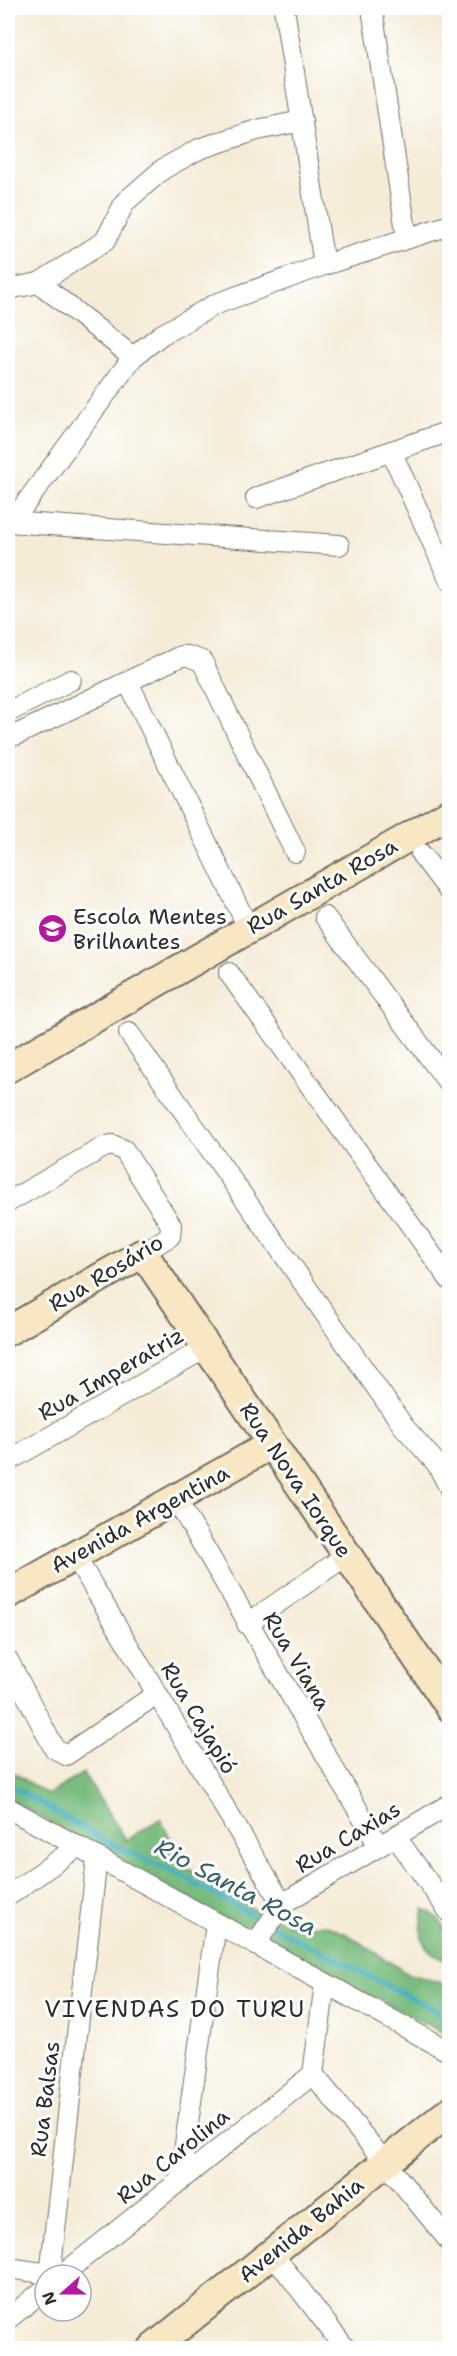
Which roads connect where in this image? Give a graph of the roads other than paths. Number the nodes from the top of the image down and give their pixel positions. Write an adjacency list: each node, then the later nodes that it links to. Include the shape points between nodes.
1 (284, 8): 3 (street)
2 (372, 8): 5 (street)
3 (302, 122): 6 (street); 7 (street, via 257,130 209,146 163,169 125,202 105,241)
4 (450, 225): 5 (street)
5 (407, 238): 6 (street)
6 (324, 265): 9 (street, via 216,304 161,335)
7 (39, 283): 8 (street); 9 (street)
8 (8, 290)
9 (133, 357): 13 (street)
10 (450, 431): 11 (street)
11 (391, 451): 12 (street); 15 (street)
12 (256, 498)
13 (10, 522): 14 (street)
14 (339, 545)
15 (450, 581)
16 (71, 680): 18 (street)
17 (128, 682): 19 (street); 21 (street, via 181,656 202,661); 25 (street)
18 (8, 712)
19 (16, 735)
20 (450, 813): 25 (street, Rua Santa Rosa)
21 (295, 852)
22 (421, 854): 23 (street)
23 (450, 892)
24 (324, 917): 29 (street)
25 (249, 929): 28 (street, Rua Santa Rosa)
26 (229, 973): 32 (street)
27 (129, 1033): 37 (street, via 404,1427 437,1464)
28 (8, 1068)
29 (450, 1086)
30 (8, 1202): 31 (street, Rua Rosário, via 112,1145 124,1150 171,1225 170,1236)
31 (143, 1253): 33 (street, Rua Rosário); 34 (street, Rua Nova Iorque)
32 (450, 1280)
33 (8, 1331)
34 (207, 1347): 35 (street, Rua Nova Iorque); 36 (street, Rua Imperatriz)
35 (272, 1444): 38 (street, Avenida Argentina); 39 (street, Rua Nova Iorque)
36 (8, 1461)
37 (450, 1490)
38 (176, 1499): 40 (street, Avenida Argentina); 42 (street, Rua Viana)
39 (347, 1555): 42 (street); 45 (street, Rua Nova Iorque)
40 (75, 1556): 41 (street, Avenida Argentina); 44 (street, Rua Cajapió)
41 (8, 1594)
42 (247, 1624): 48 (street, Rua Viana)
43 (8, 1660): 44 (street, via 54,1748 66,1755)
44 (157, 1694): 52 (street, Rua Cajapió)
45 (450, 1707)
46 (450, 1804): 48 (street, Rua Caxias)
47 (8, 1808): 49 (street)
48 (387, 1842): 52 (street, Rua Caxias); 53 (street, Rua Viana)
49 (77, 1847): 50 (street); 51 (street)
50 (97, 1858): 54 (street); 64 (street, Rua Balsas)
51 (8, 1896)
52 (279, 1907): 55 (street, Rua Caxias)
53 (450, 1913)
54 (216, 1924): 55 (street); 61 (street)
55 (257, 1940): 56 (street)
56 (325, 1983): 57 (street); 58 (street)
57 (450, 2052)
58 (313, 2074): 60 (street); 61 (street, Rua Carolina)
59 (450, 2111): 60 (street, Avenida Bahia)
60 (385, 2163): 62 (street); 63 (street, Avenida Bahia)
61 (180, 2180): 65 (street, Rua Carolina)
62 (450, 2242)
63 (272, 2253): 70 (street, Avenida Bahia); 71 (street)
64 (51, 2263)
65 (77, 2263)
66 (8, 2268): 67 (street)
67 (33, 2272)
68 (33, 2299): 69 (street)
69 (8, 2319)
70 (153, 2349)
71 (345, 2349)

